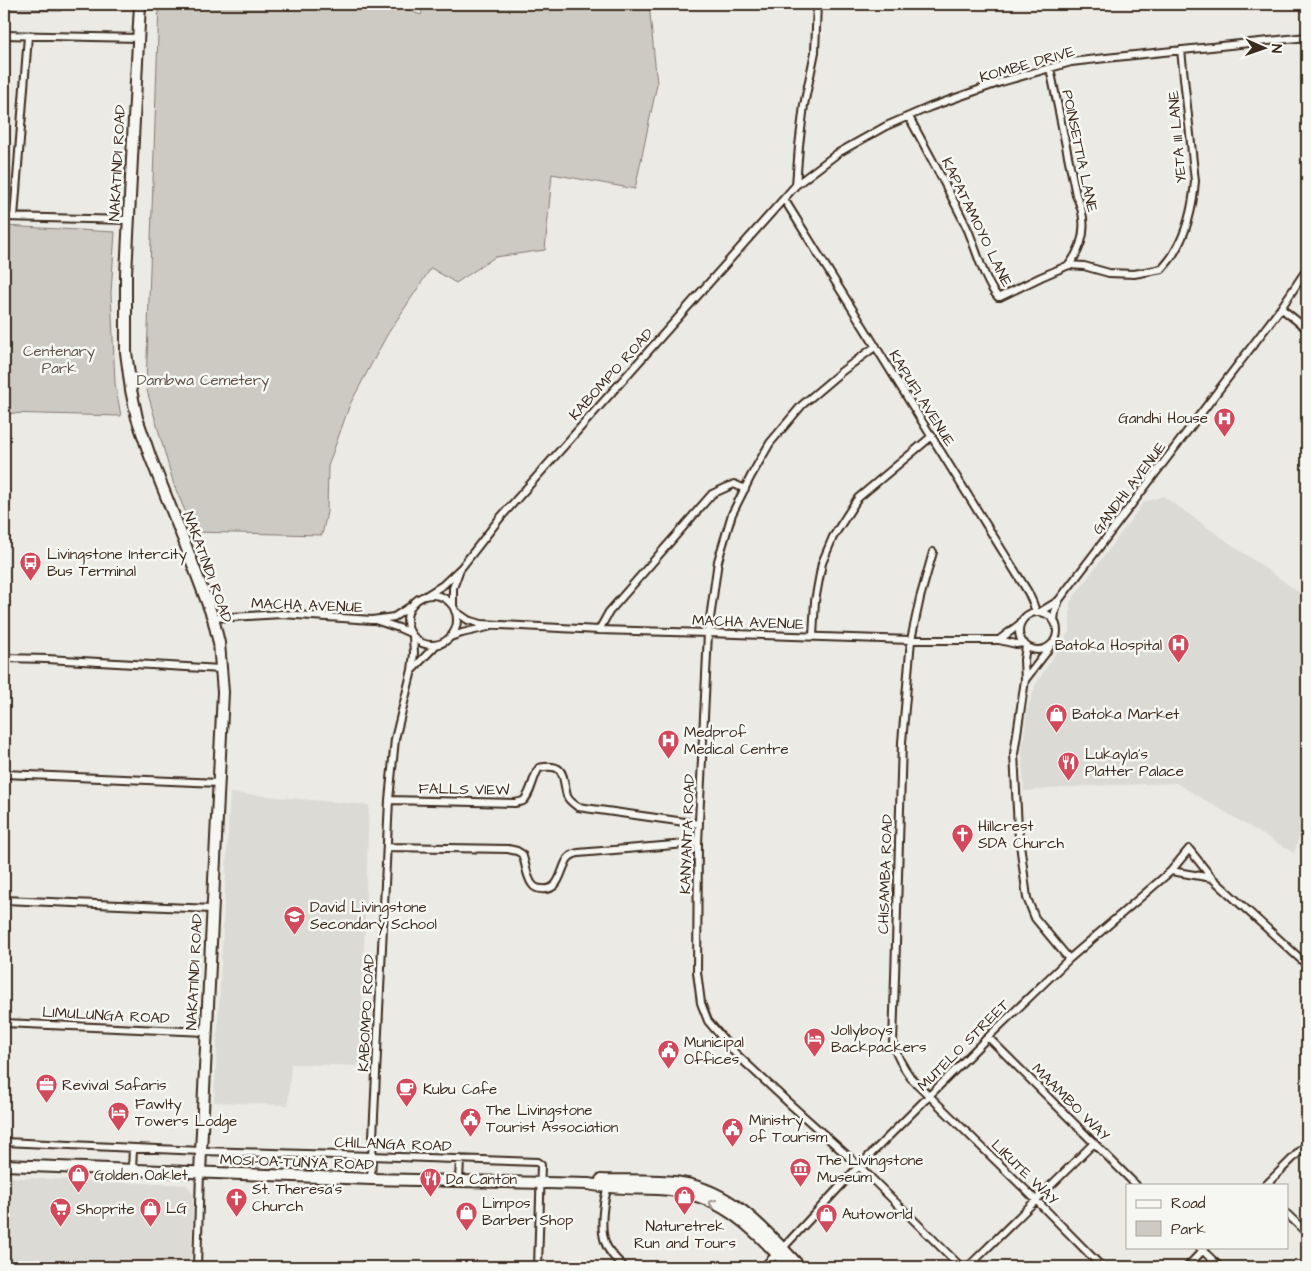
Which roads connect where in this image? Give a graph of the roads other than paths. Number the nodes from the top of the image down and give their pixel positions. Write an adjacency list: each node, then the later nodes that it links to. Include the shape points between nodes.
1 (140, 4): 6 (highway, NAKATINDI ROAD)
2 (817, 4): 10 (street, via 815,52 798,146)
3 (4, 35): 4 (street)
4 (28, 36): 6 (street); 13 (street)
5 (1307, 37): 7 (street, KOMBE DRIVE)
6 (138, 38): 14 (highway, NAKATINDI ROAD)
7 (1181, 50): 8 (street, KOMBE DRIVE, via 1080,61); 15 (street, YETA III LANE, via 1195,181 1190,213 1174,254 1162,269 1134,274)
8 (1050, 68): 9 (street, KOMBE DRIVE, via 1001,82); 15 (street, POINSETTIA LANE, via 1076,195 1082,210 1082,243)
9 (909, 117): 10 (street, KOMBE DRIVE, via 838,153); 15 (street, KAPATAMOYO LANE, via 968,230 996,296)
10 (796, 185): 11 (street, KOMBE DRIVE)
11 (784, 199): 19 (street, KAPUFI AVENUE); 23 (street, KABOMPO ROAD, via 500,518)
12 (4, 217): 13 (street)
13 (14, 217): 14 (street)
14 (129, 220): 29 (highway, NAKATINDI ROAD, via 126,352 131,390 150,456)
15 (1069, 265)
16 (1307, 269): 17 (street, GANDHI AVENUE)
17 (1281, 308): 18 (street); 25 (street, GANDHI AVENUE)
18 (1307, 329)
19 (876, 346): 20 (street, KAPUFI AVENUE); 21 (street, KANYANTA ROAD, via 802,405 770,443)
20 (932, 436): 28 (street, KAPUFI AVENUE); 37 (street, via 858,498 833,537 822,563)
21 (745, 489): 34 (street, via 734,484 712,494 609,612); 35 (street, KANYANTA ROAD, via 732,514 718,561)
22 (933, 552): 39 (street, CHISAMBA ROAD)
23 (461, 568): 24 (street, KABOMPO ROAD); 27 (street, KABOMPO ROAD, via 453,588)
24 (428, 596): 26 (street); 27 (street, via 440,596 448,600)
25 (1060, 600): 28 (street, GANDHI AVENUE); 31 (street, GANDHI AVENUE)
26 (411, 606): 30 (street, MACHA AVENUE, via 394,617); 36 (street, via 407,622)
27 (454, 609): 33 (street, MACHA AVENUE, via 468,620); 38 (street, via 457,622)
28 (1038, 612): 31 (street, via 1045,613); 32 (street, via 1023,618)
29 (213, 618): 30 (street, MACHA AVENUE, via 282,614); 45 (highway, NAKATINDI ROAD)
30 (372, 620): 36 (street, MACHA AVENUE, via 399,628)
31 (1054, 621): 41 (street, via 1056,633)
32 (1020, 624): 40 (street); 42 (street, via 1020,638)
33 (497, 625): 34 (street, MACHA AVENUE); 38 (street, MACHA AVENUE)
34 (599, 630): 35 (street, MACHA AVENUE)
35 (708, 634): 37 (street, MACHA AVENUE); 51 (street, KANYANTA ROAD)
36 (412, 636): 43 (street, via 428,645); 46 (street, KABOMPO ROAD)
37 (813, 636): 39 (street, MACHA AVENUE)
38 (450, 638): 43 (street)
39 (911, 640): 40 (street, MACHA AVENUE); 63 (street, CHISAMBA ROAD, via 902,742 893,1044 901,1065)
40 (999, 640): 42 (street, MACHA AVENUE)
41 (1052, 643): 42 (street, via 1042,649); 47 (street)
42 (1025, 644): 47 (street)
43 (436, 645): 46 (street, KABOMPO ROAD)
44 (4, 658): 45 (street)
45 (221, 669): 49 (highway, NAKATINDI ROAD)
46 (412, 670): 50 (street, KABOMPO ROAD, via 395,739)
47 (1025, 680): 58 (street, via 1014,754 1026,898 1035,918)
48 (4, 774): 49 (street)
49 (219, 783): 57 (highway, NAKATINDI ROAD)
50 (389, 800): 51 (street, FALLS VIEW, via 516,803 523,801 536,772 545,766 561,771 568,797 578,807); 53 (street, KABOMPO ROAD)
51 (699, 824): 52 (street, KANYANTA ROAD)
52 (698, 843): 53 (street, via 578,852 566,860 555,885 540,890 533,886 522,854 517,851); 72 (street, KANYANTA ROAD, via 697,972 701,1003 708,1021 735,1053)
53 (387, 847): 69 (street, KABOMPO ROAD)
54 (1170, 871): 55 (street); 55 (street, MUTELO STREET, via 1189,850); 58 (street, MUTELO STREET)
55 (1212, 878): 59 (street)
56 (4, 900): 57 (street)
57 (212, 909): 61 (highway, NAKATINDI ROAD)
58 (1069, 958): 62 (street, MUTELO STREET)
59 (1307, 965)
60 (4, 1023): 61 (street, LIMULUNGA ROAD)
61 (206, 1032): 68 (highway, NAKATINDI ROAD)
62 (988, 1037): 63 (street, MUTELO STREET); 65 (street, MAAMBO WAY)
63 (929, 1096): 72 (street, MUTELO STREET); 81 (street, LIKUTE WAY)
64 (4, 1142): 67 (street, CHILANGA ROAD)
65 (1094, 1143): 78 (street, MAAMBO WAY); 81 (street)
66 (1307, 1144): 79 (street)
67 (133, 1148): 68 (street, CHILANGA ROAD); 73 (street)
68 (201, 1151): 69 (street, CHILANGA ROAD); 74 (highway, NAKATINDI ROAD)
69 (372, 1156): 70 (street, CHILANGA ROAD); 75 (street, KABOMPO ROAD)
70 (460, 1159): 76 (street); 77 (street, CHILANGA ROAD, via 536,1162 541,1165)
71 (4, 1165): 73 (highway, MOSI-OA-TUNYA ROAD)
72 (859, 1166): 85 (street, MUTELO STREET); 92 (street, KANYANTA ROAD)
73 (132, 1171): 74 (highway, MOSI-OA-TUNYA ROAD)
74 (200, 1173): 75 (highway, MOSI-OA-TUNYA ROAD); 86 (street, NAKATINDI ROAD)
75 (371, 1179): 76 (highway, MOSI-OA-TUNYA ROAD)
76 (459, 1181): 77 (highway, MOSI-OA-TUNYA ROAD)
77 (540, 1183): 80 (highway, MOSI-OA-TUNYA ROAD, via 588,1184); 87 (street, CHILANGA ROAD)
78 (1135, 1184)
79 (1267, 1184)
80 (604, 1188): 85 (highway, via 651,1181 682,1183 708,1190 757,1222); 88 (street, via 605,1243)
81 (1036, 1200): 93 (street); 94 (street, LIKUTE WAY)
82 (1288, 1215): 83 (street)
83 (1307, 1233)
84 (1203, 1248): 95 (street); 96 (street)
85 (780, 1252): 89 (street, MUTELO STREET); 90 (highway); 91 (highway)
86 (197, 1267)
87 (538, 1267)
88 (624, 1267)
89 (763, 1267)
90 (789, 1267)
91 (800, 1267)
92 (961, 1267)
93 (968, 1267)
94 (1102, 1267)
95 (1186, 1267)
96 (1220, 1267)

